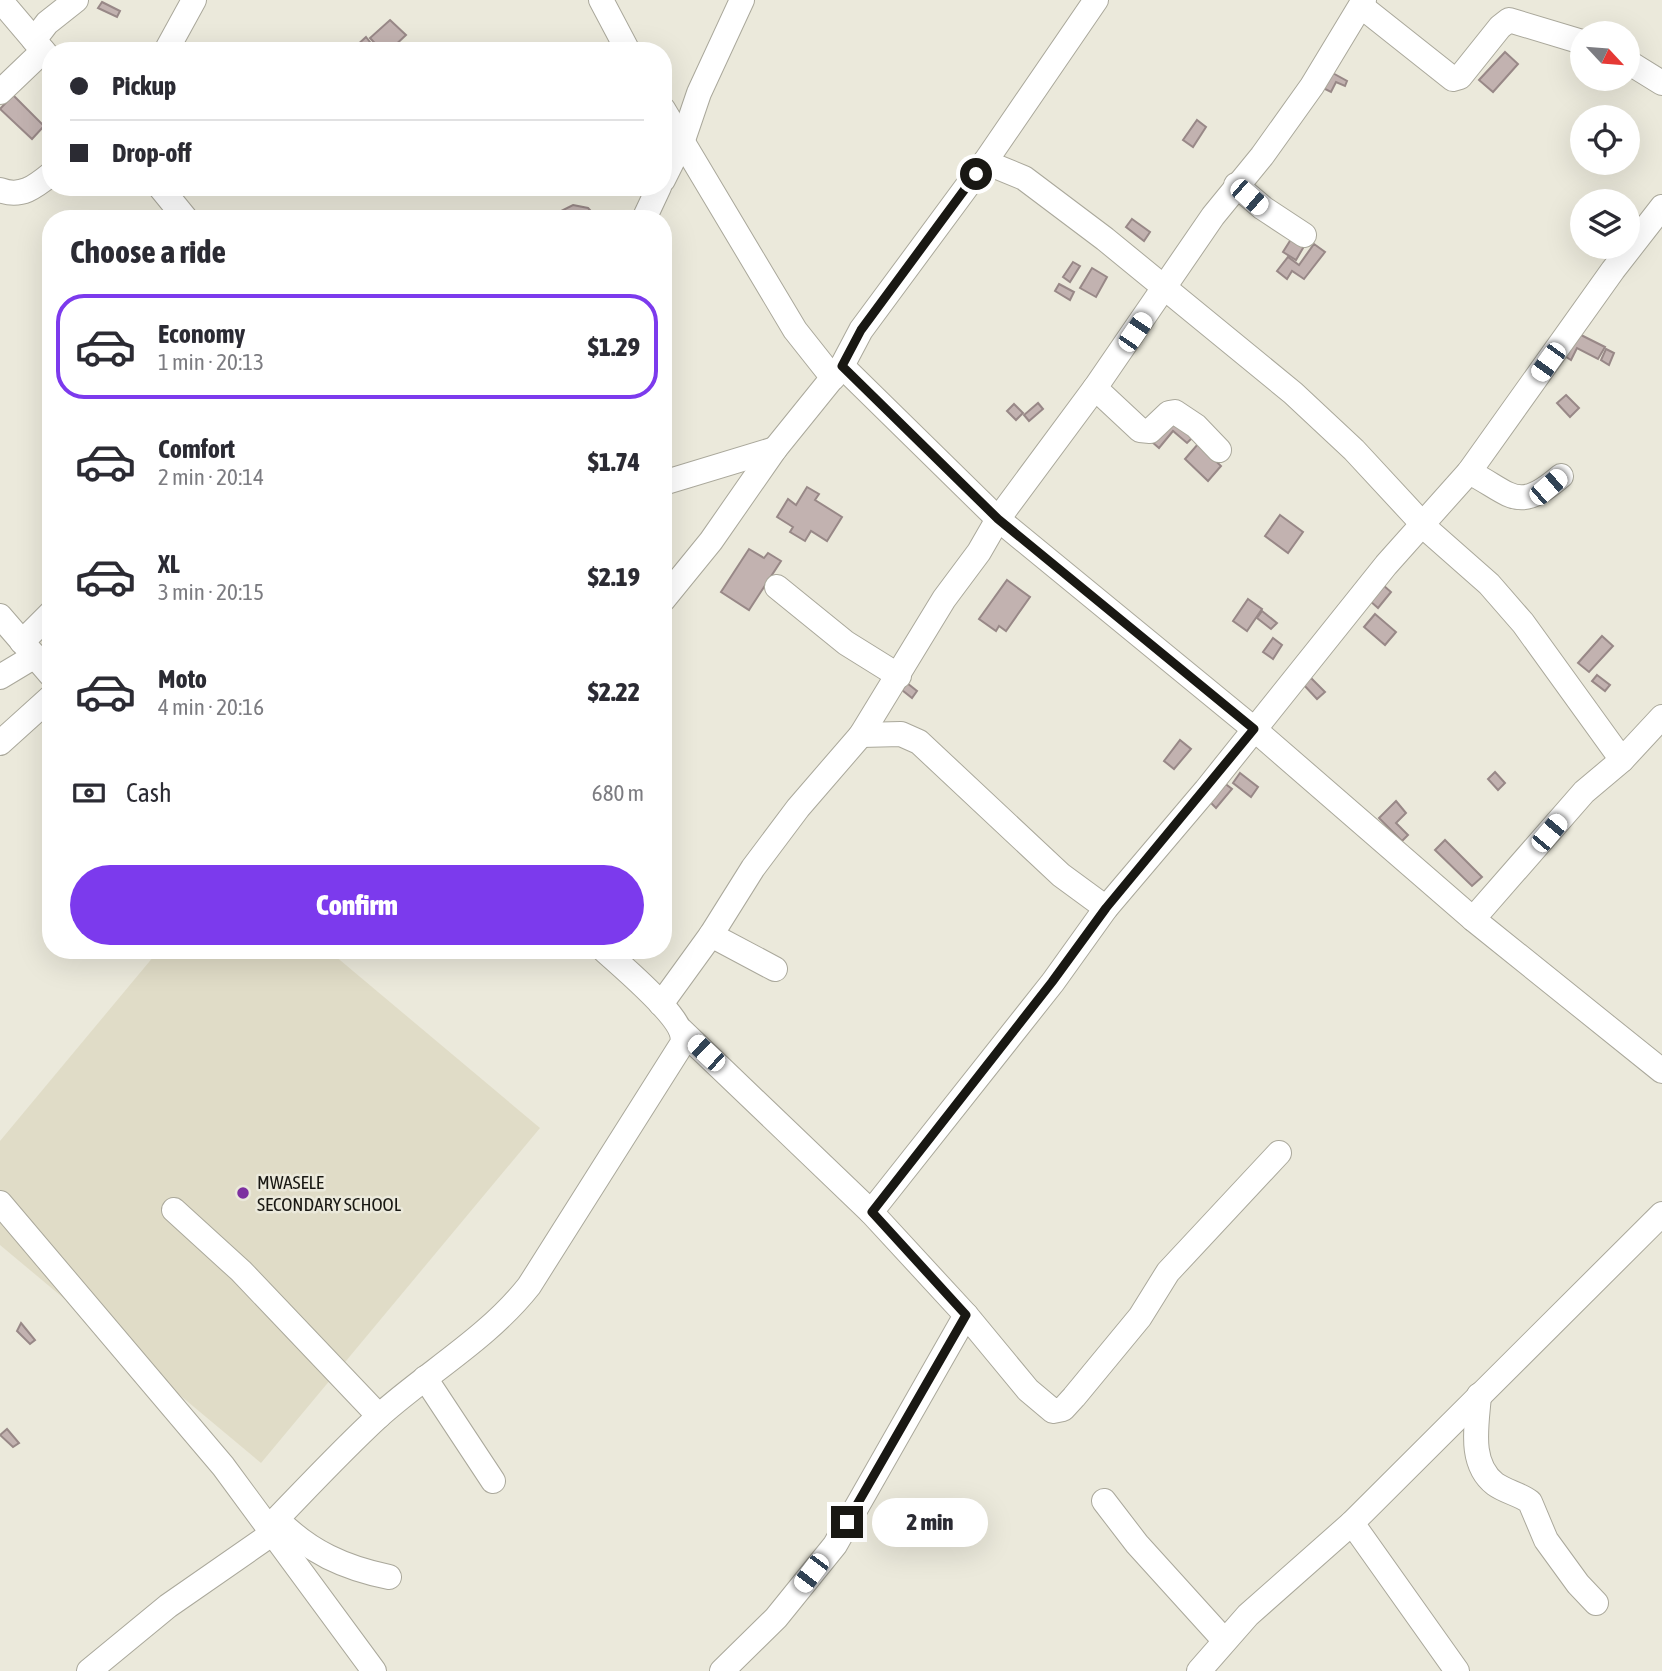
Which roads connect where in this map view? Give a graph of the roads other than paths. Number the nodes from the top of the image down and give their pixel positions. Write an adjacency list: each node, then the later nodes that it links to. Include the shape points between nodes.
1 (0, 0): 12 (street)
2 (76, 0): 9 (street, via 47,23)
3 (194, 0): 10 (street)
4 (601, 0): 11 (street)
5 (742, 0): 18 (street, via 699,93)
6 (1096, 0): 20 (street)
7 (1363, 3): 8 (street, via 1455,79 1509,20); 22 (street, via 1312,86)
8 (1570, 38)
9 (44, 42)
10 (171, 42)
11 (623, 42)
12 (42, 49)
13 (42, 51): 16 (street)
14 (1640, 69): 15 (street)
15 (1662, 83)
16 (0, 92)
17 (672, 123): 18 (street)
18 (683, 140): 19 (street); 29 (street, via 795,330)
19 (672, 162)
20 (985, 162): 28 (street, via 1024,178); 29 (street, via 861,330)
21 (42, 180): 23 (street, via 20,194)
22 (1236, 185): 27 (street); 28 (street)
23 (0, 190)
24 (167, 196): 26 (street)
25 (1662, 207): 33 (street)
26 (179, 210)
27 (1304, 234)
28 (1165, 287): 30 (street); 37 (street, via 1293,393)
29 (837, 372): 31 (street); 36 (street)
30 (1095, 388): 32 (street, via 1140,430 1150,431 1175,412); 36 (street)
31 (775, 449): 35 (street); 39 (street)
32 (1219, 450)
33 (1469, 472): 34 (street, via 1517,498 1540,492); 37 (street)
34 (1561, 475)
35 (672, 480)
36 (998, 519): 43 (street); 47 (street)
37 (1423, 524): 47 (street); 50 (street, via 1489,584 1523,623)
38 (777, 587): 43 (street, via 846,643)
39 (672, 589)
40 (0, 616): 42 (street)
41 (42, 640): 42 (street)
42 (36, 658): 44 (street)
43 (899, 676): 48 (street)
44 (0, 677)
45 (42, 705): 49 (street)
46 (1662, 717): 50 (street)
47 (1254, 729): 51 (street); 52 (street)
48 (861, 735): 51 (street, via 901,734 919,742 1061,875); 53 (street, via 753,868)
49 (0, 743)
50 (1622, 760): 52 (street, via 1584,792)
51 (1106, 908): 62 (street)
52 (1472, 919): 58 (street)
53 (711, 935): 55 (street); 56 (street)
54 (614, 959): 56 (street)
55 (775, 969)
56 (661, 1004): 57 (street)
57 (681, 1030): 62 (street); 65 (street, via 682,1044 529,1286 486,1332)
58 (1662, 1071)
59 (1279, 1153): 64 (street, via 1168,1272 1140,1317 1063,1409 1053,1410 1028,1390)
60 (0, 1203): 71 (street)
61 (174, 1210): 67 (street, via 241,1271)
62 (872, 1212): 64 (street)
63 (1662, 1214): 66 (street)
64 (966, 1315): 77 (street, via 835,1545 776,1618)
65 (425, 1378): 67 (street); 68 (street)
66 (1479, 1395): 70 (street); 73 (street, via 1476,1446 1481,1466 1497,1485 1530,1502 1546,1540)
67 (379, 1416): 71 (street)
68 (493, 1481)
69 (1104, 1501): 74 (street)
70 (1352, 1523): 74 (street); 79 (street)
71 (273, 1526): 72 (street, via 340,1564); 75 (street); 76 (street)
72 (389, 1577)
73 (1596, 1603)
74 (1224, 1640): 78 (street)
75 (89, 1671)
76 (374, 1671)
77 (722, 1671)
78 (1199, 1671)
79 (1457, 1671)

